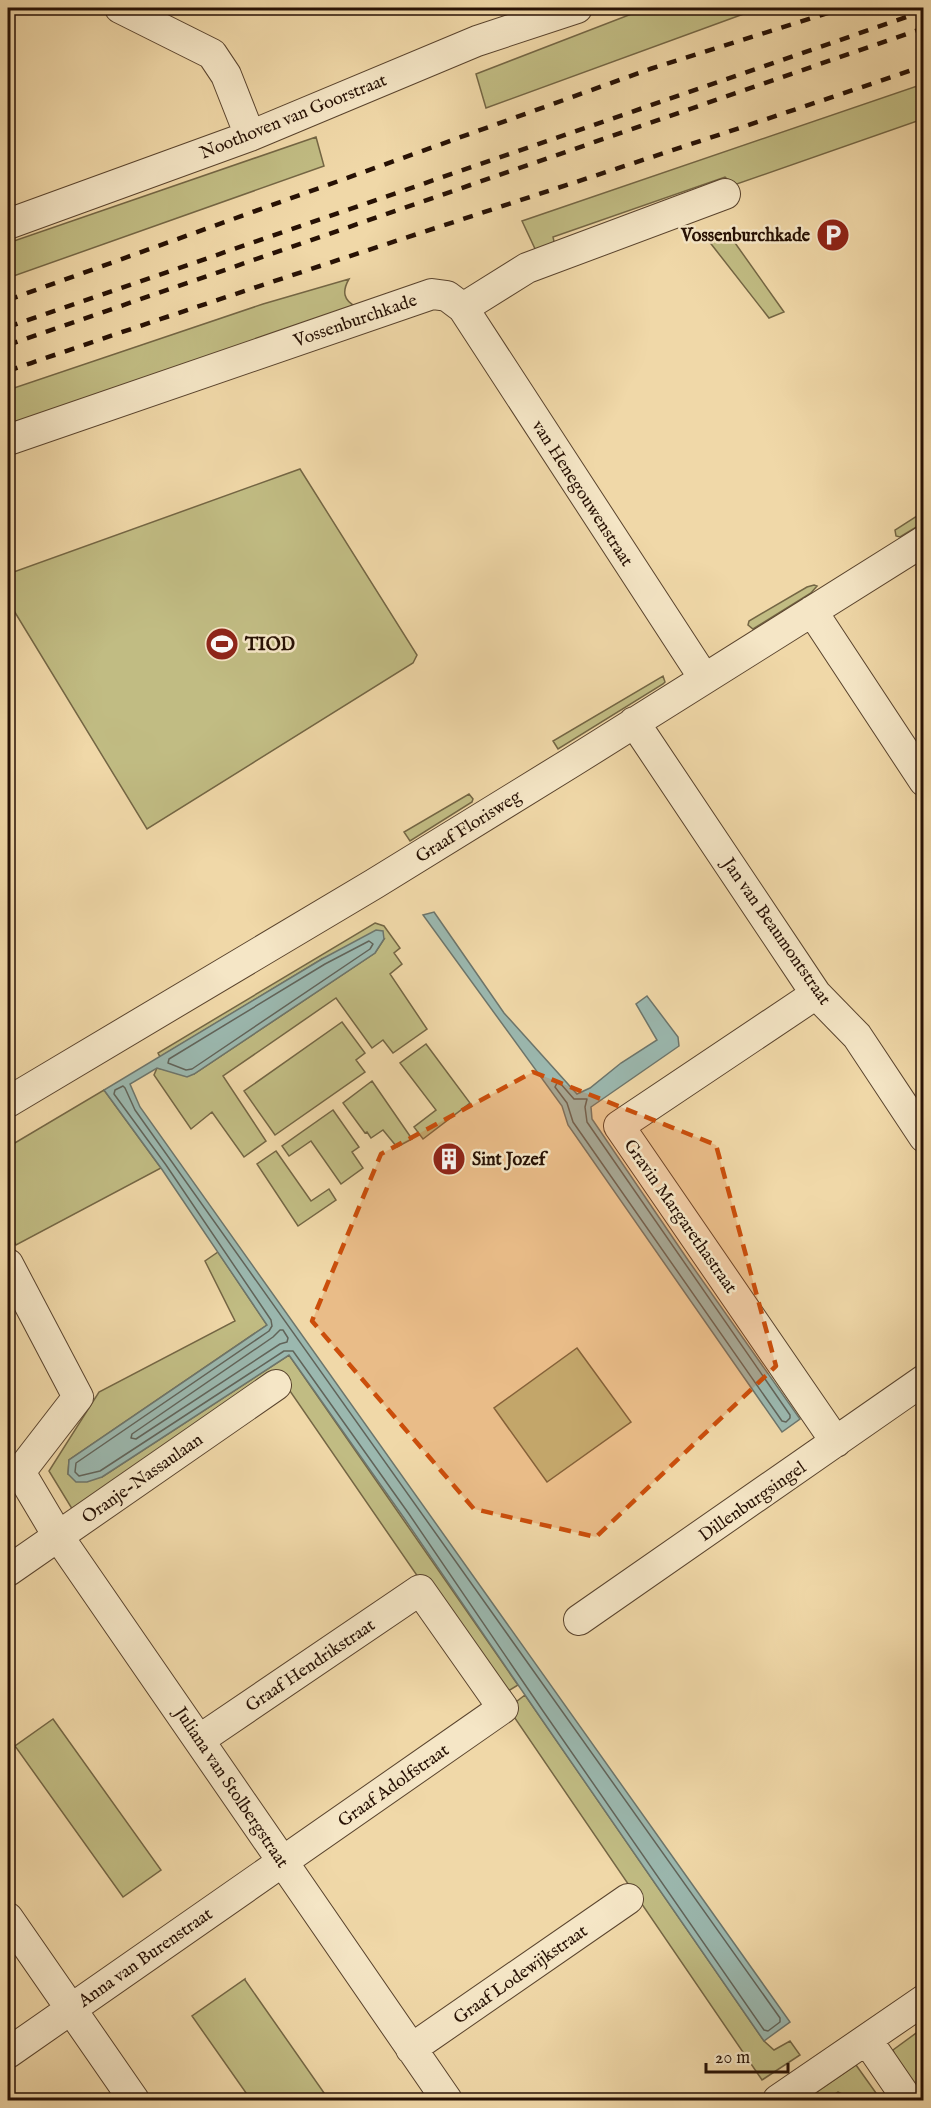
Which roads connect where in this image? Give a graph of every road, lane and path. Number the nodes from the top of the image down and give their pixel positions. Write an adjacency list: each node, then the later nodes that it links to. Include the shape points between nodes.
1 (120, 8): 3 (street, via 212,54 226,75)
2 (578, 8): 3 (street, Noothoven van Goorstraat, via 477,41)
3 (250, 136): 5 (street, Noothoven van Goorstraat)
4 (725, 194): 6 (street, via 527,268)
5 (8, 224)
6 (463, 308): 7 (street, Vossenburchkade, via 447,296 432,294); 10 (street, van Henegouwenstraat)
7 (8, 440)
8 (924, 541): 9 (street, Graaf Florisweg)
9 (812, 611): 10 (street, Graaf Florisweg); 12 (street)
10 (704, 678): 11 (street, Graaf Florisweg)
11 (634, 722): 13 (street, Jan van Beaumontstraat); 14 (street, Graaf Florisweg, via 374,884)
12 (924, 781)
13 (816, 994): 15 (street, Jan van Beaumontstraat, via 857,1036); 19 (street, Gravin Margarethastraat, via 620,1126)
14 (8, 1102)
15 (924, 1137)
16 (8, 1264): 20 (street, via 78,1397)
17 (924, 1380): 19 (street, Dillenburgsingel)
18 (276, 1385): 21 (street, Oranje-Nassaulaan)
19 (836, 1442): 24 (street, Dillenburgsingel)
20 (14, 1473): 21 (street, Juliana van Stolbergstraat)
21 (58, 1536): 22 (street, Oranje-Nassaulaan); 25 (street, Juliana van Stolbergstraat)
22 (8, 1571)
23 (420, 1590): 25 (street, Graaf Hendrikstraat); 26 (street, Graaf Adolfstraat, via 503,1708)
24 (579, 1620)
25 (199, 1740): 26 (street, Juliana van Stolbergstraat)
26 (282, 1862): 30 (street, Anna van Burenstraat); 32 (street, Juliana van Stolbergstraat)
27 (628, 1899): 32 (street, Graaf Lodewijkstraat)
28 (8, 1918): 30 (street)
29 (924, 2000): 31 (street)
30 (70, 2009): 33 (street, Anna van Burenstraat); 34 (street)
31 (867, 2040): 36 (street); 37 (street)
32 (411, 2049): 35 (street, Juliana van Stolbergstraat)
33 (8, 2053)
34 (134, 2100)
35 (447, 2100)
36 (778, 2100)
37 (908, 2100)

